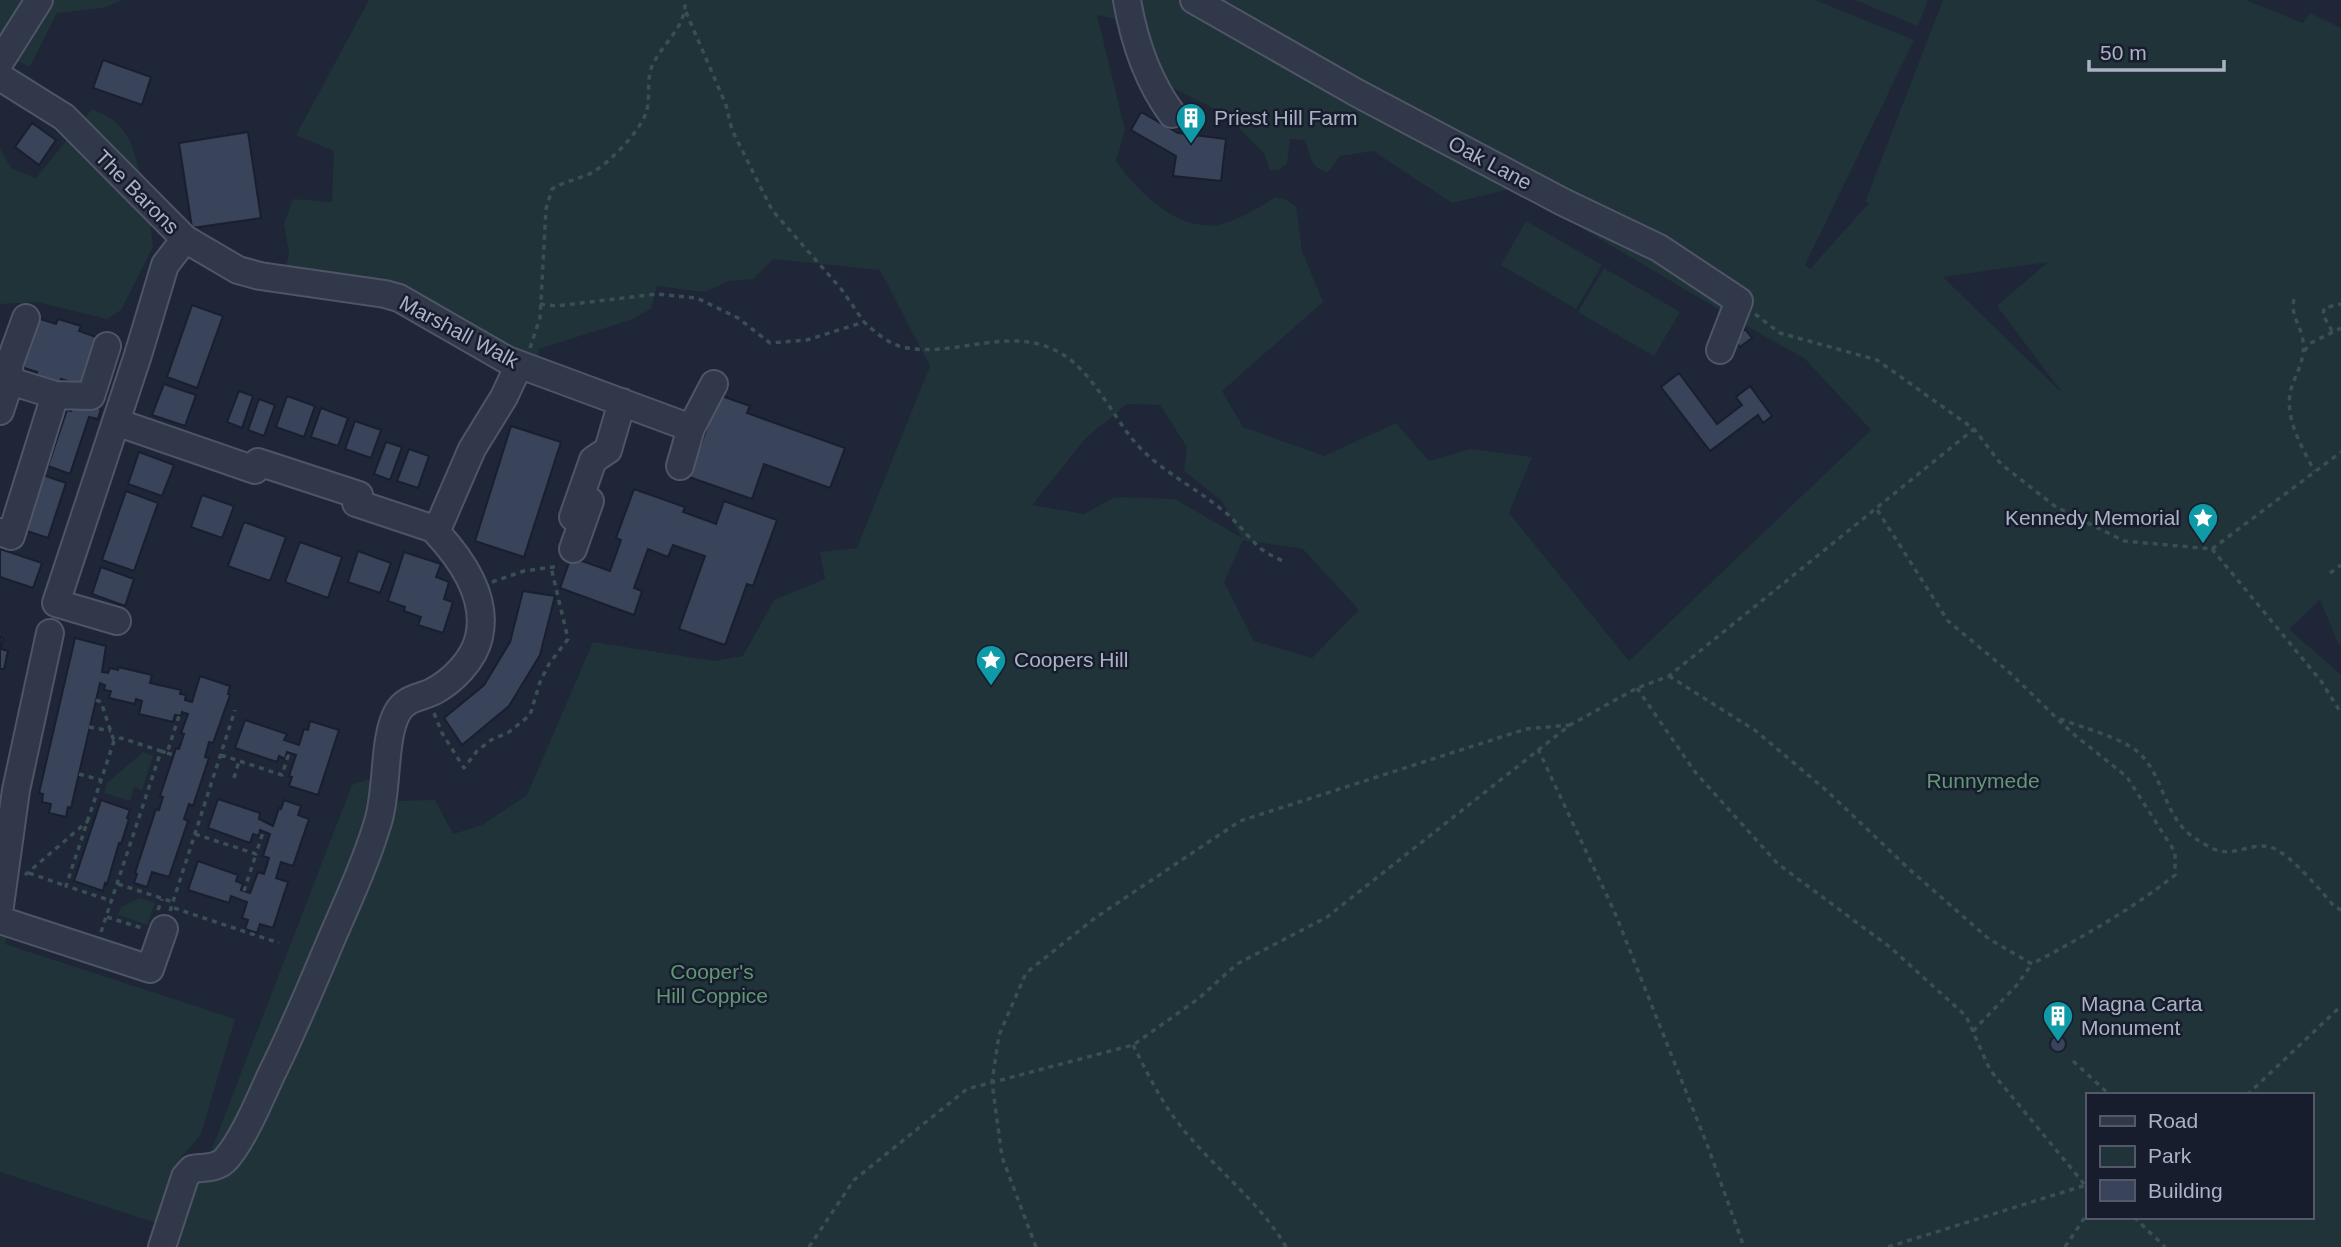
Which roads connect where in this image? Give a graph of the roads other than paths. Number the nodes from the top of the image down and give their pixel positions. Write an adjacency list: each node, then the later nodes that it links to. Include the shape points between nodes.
1 (39, 0): 4 (street)
2 (1127, 0): 6 (street, via 1133,37 1157,94)
3 (1194, 0): 10 (street, Oak Lane, via 1369,99 1659,248 1739,301)
4 (0, 62)
5 (0, 77): 7 (street, The Barons, via 64,117)
6 (1172, 114)
7 (185, 239): 11 (street, Marshall Walk, via 238,270 399,298); 17 (street, The Barons, via 165,265)
8 (26, 318): 12 (street, via 9,365)
9 (107, 346): 14 (street, via 91,396)
10 (1720, 349)
11 (521, 366): 15 (street, Marshall Walk); 22 (street, via 472,449)
12 (10, 380): 14 (street); 16 (street)
13 (714, 384): 18 (street)
14 (55, 395): 23 (street, via 11,536)
15 (622, 402): 18 (street, Marshall Walk); 19 (street)
16 (0, 411)
17 (117, 422): 22 (street, via 255,470 252,479 353,512 356,503); 25 (street, The Barons, via 56,603)
18 (691, 428): 20 (street)
19 (608, 450): 21 (street, via 593,460); 24 (street)
20 (680, 466)
21 (573, 517)
22 (437, 530): 29 (street, via 458,555 474,588 479,638 454,678 411,698 398,711 379,820 284,1049 226,1160 218,1166 192,1169 185,1177)
23 (0, 532)
24 (573, 549)
25 (117, 621)
26 (50, 634): 27 (street, via 16,790)
27 (1, 907): 28 (street, via 95,951 150,969)
28 (163, 918)
29 (162, 1247)

